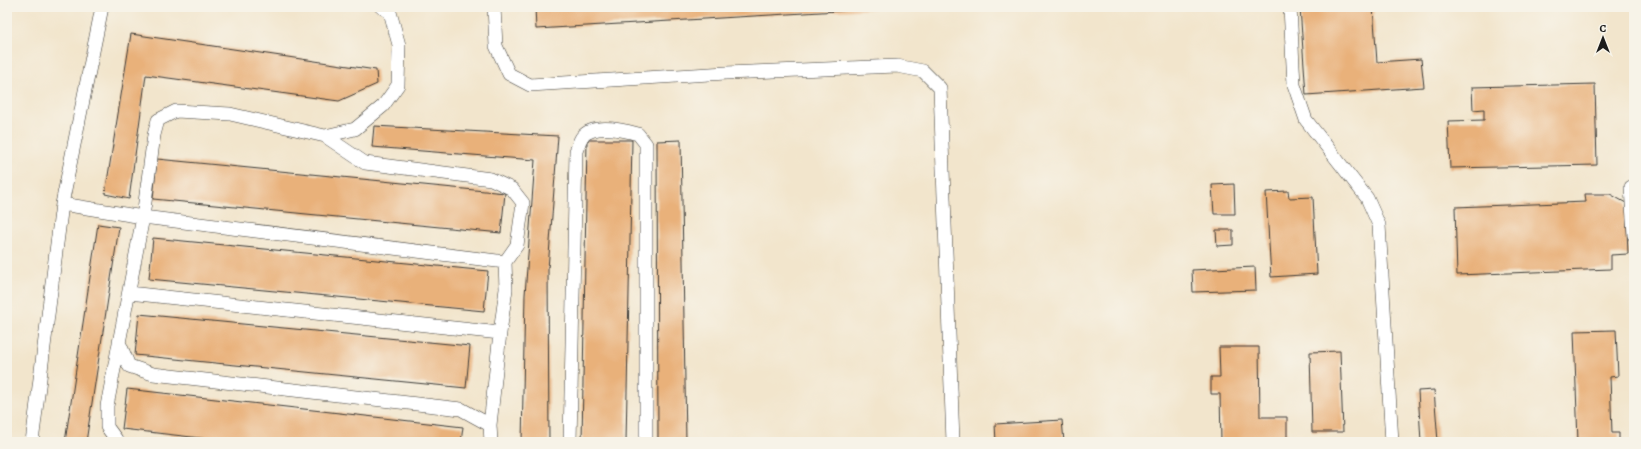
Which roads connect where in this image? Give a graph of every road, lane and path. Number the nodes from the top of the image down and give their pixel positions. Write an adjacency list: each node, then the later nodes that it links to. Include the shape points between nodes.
1 (102, 7): 7 (lane)
2 (381, 7): 5 (lane, via 390,12 399,45 398,85 383,106 355,129)
3 (494, 7): 20 (lane, via 496,46 509,74 530,85 897,66 923,71 940,88)
4 (1290, 7): 21 (lane, via 1294,85 1306,120 1367,198 1379,225)
5 (325, 136): 8 (lane, via 230,114 176,111 158,120); 10 (lane, via 365,163 491,179 512,189 523,203 517,245)
6 (1631, 187): 9 (lane)
7 (62, 204): 8 (lane); 15 (lane)
8 (143, 217): 10 (lane); 11 (lane)
9 (1634, 235)
10 (505, 262): 12 (lane, via 506,290)
11 (129, 293): 12 (lane); 13 (lane)
12 (500, 333): 14 (lane)
13 (119, 342): 14 (lane, via 129,366 153,374 461,408); 16 (lane, via 107,406 107,427)
14 (490, 425): 17 (lane)
15 (32, 442)
16 (118, 442)
17 (492, 442)
18 (570, 442): 19 (lane, via 576,152 583,136 596,129 638,134 646,144)
19 (646, 442)
20 (954, 442)
21 (1392, 442)

